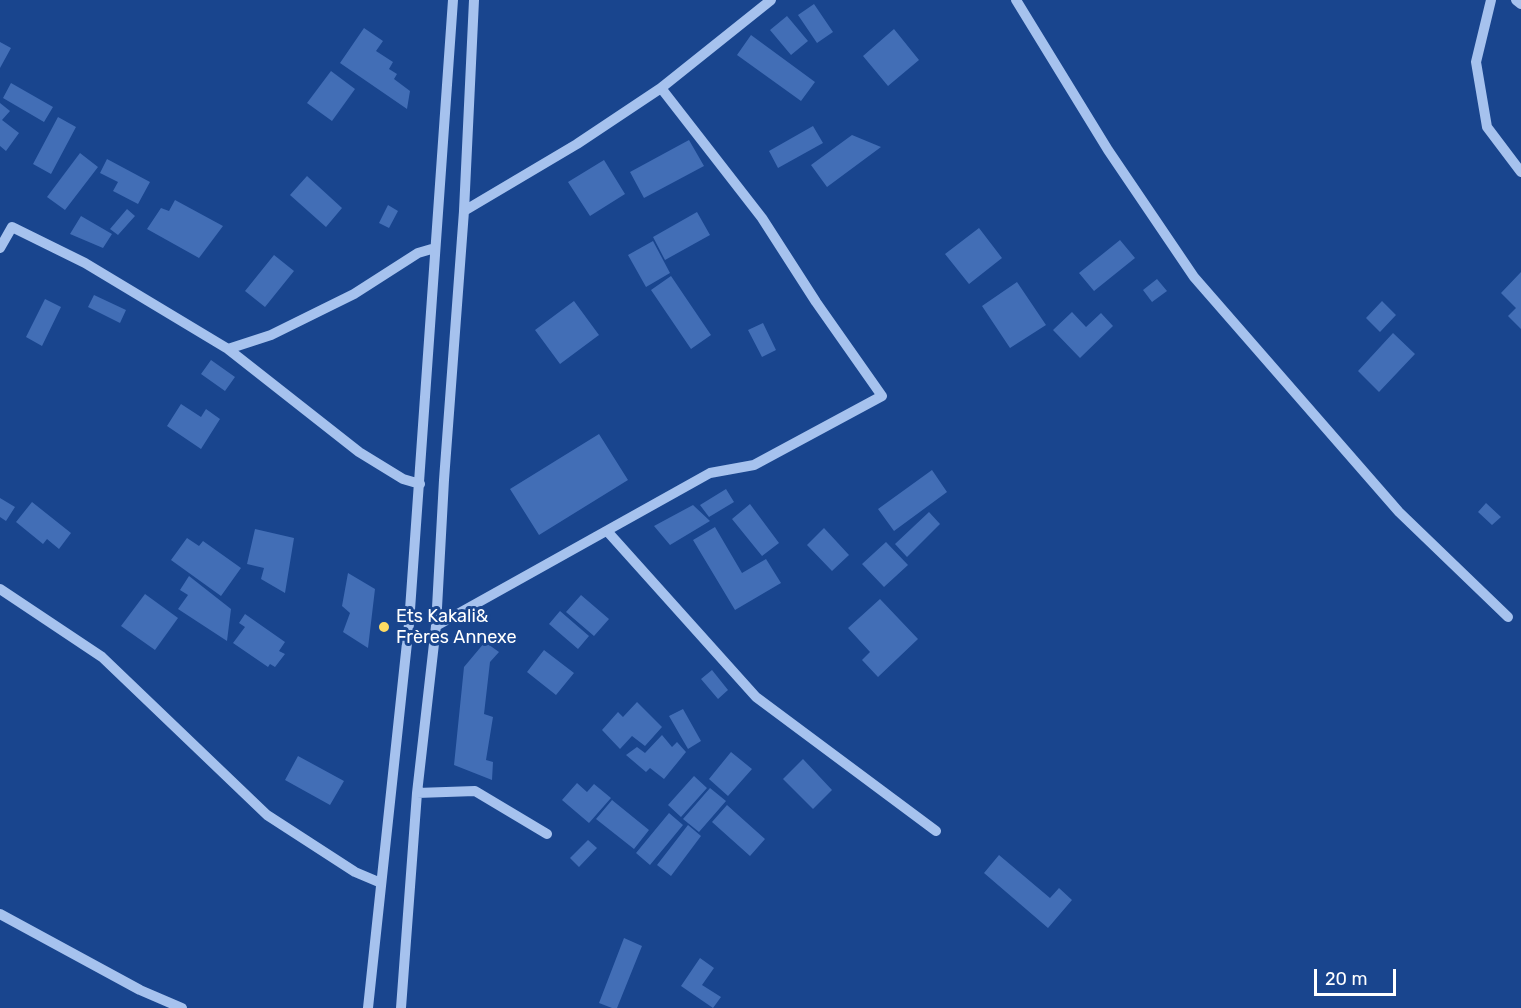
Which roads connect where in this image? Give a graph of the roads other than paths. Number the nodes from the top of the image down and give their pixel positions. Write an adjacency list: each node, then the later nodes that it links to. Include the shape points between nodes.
1 (474, 0): 10 (street)
2 (771, 0): 8 (street)
3 (1016, 0): 17 (street, via 1108,150 1194,278 1399,512)
4 (1491, 0): 9 (street, via 1476,62 1487,127)
5 (1516, 0): 7 (street)
6 (451, 1): 12 (street)
7 (1521, 4)
8 (661, 88): 10 (street, via 577,144); 15 (street, via 762,218 882,396 754,465 710,473)
9 (1521, 172)
10 (464, 211): 18 (street)
11 (0, 248): 13 (street, via 12,226 85,263)
12 (435, 248): 13 (street, via 418,253 354,294 271,336); 14 (street)
13 (228, 349): 14 (street, via 359,452 404,479)
14 (420, 483): 22 (street, via 410,624)
15 (607, 531): 18 (street); 20 (street, via 756,697)
16 (0, 589): 22 (street, via 102,657 267,815 355,872)
17 (1508, 617)
18 (436, 627): 19 (street)
19 (417, 793): 21 (street, via 475,791); 26 (street)
20 (936, 831)
21 (547, 834)
22 (381, 883): 25 (street)
23 (0, 914): 24 (street, via 140,990)
24 (182, 1008)
25 (368, 1008)
26 (401, 1008)

